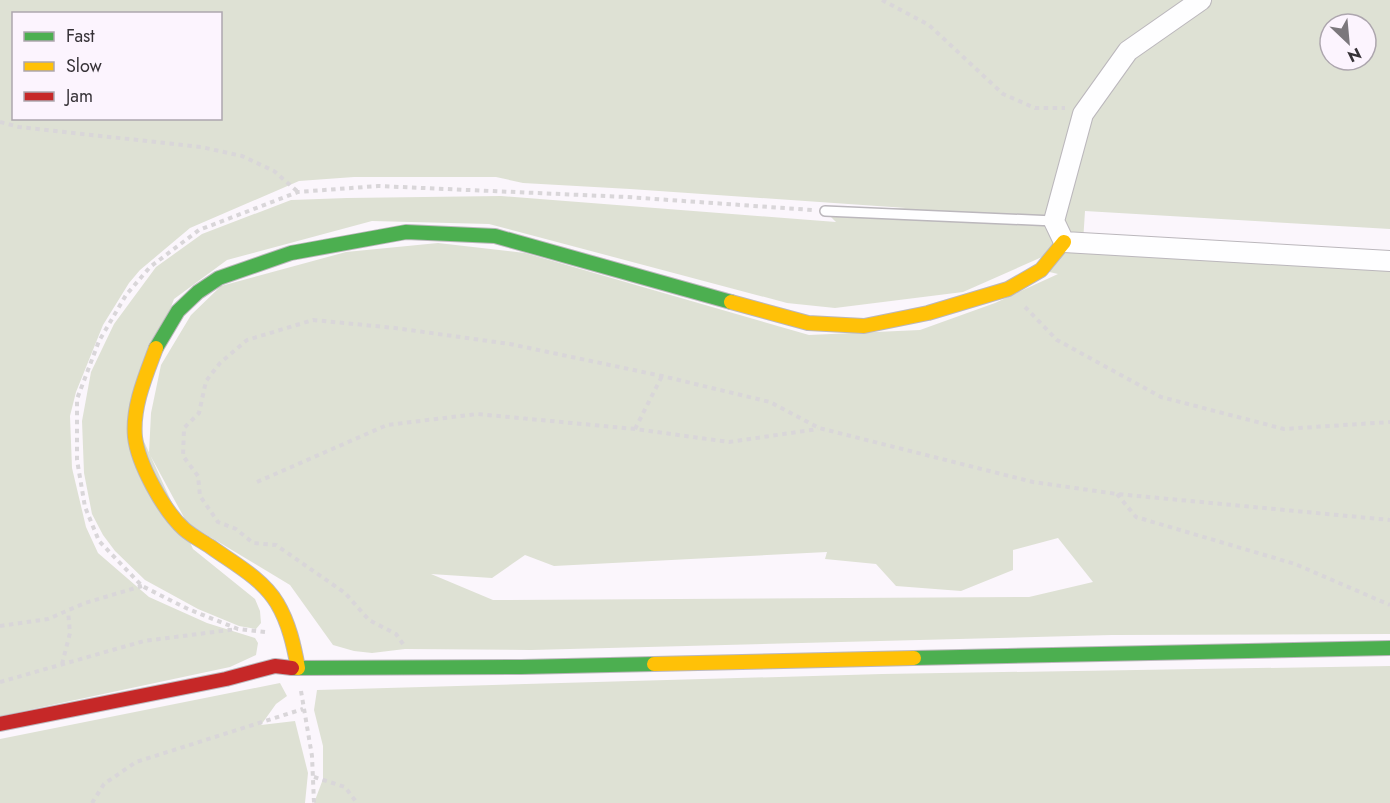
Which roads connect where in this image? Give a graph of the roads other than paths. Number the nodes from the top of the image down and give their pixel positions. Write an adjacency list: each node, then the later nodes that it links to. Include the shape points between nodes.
1 (1202, 0): 3 (street, via 1128,51 1083,114)
2 (825, 211): 3 (lane)
3 (1054, 221): 4 (street)
4 (1064, 242): 5 (street); 7 (street, via 1041,270 1008,289 928,313 864,326 808,323 495,236 406,232 291,254 219,278 178,311 159,340 137,407 135,436 156,492 183,528 256,579 277,602 292,636)
5 (1390, 261)
6 (1390, 648): 7 (street, via 533,667)
7 (298, 668): 8 (street, via 275,666 226,680)
8 (0, 724)

